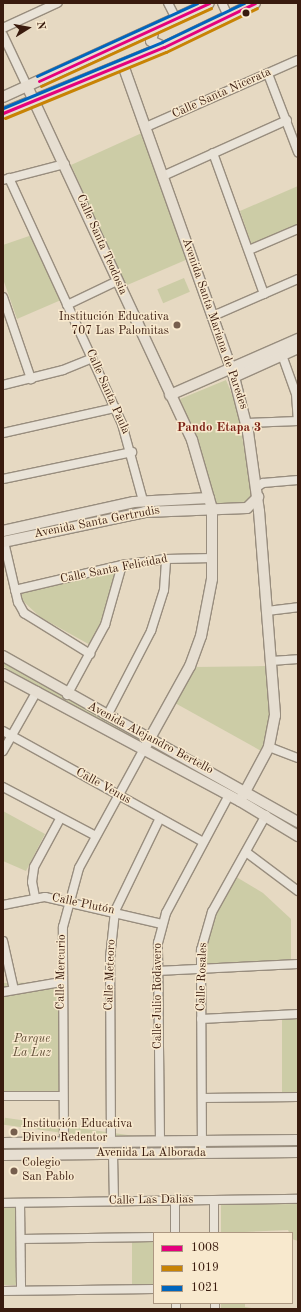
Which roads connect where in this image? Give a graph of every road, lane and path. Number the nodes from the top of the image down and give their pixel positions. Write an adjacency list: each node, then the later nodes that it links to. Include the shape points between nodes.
1 (57, 3): 8 (street)
2 (168, 3): 7 (street)
3 (209, 3): 7 (main road)
4 (222, 3): 6 (street)
5 (255, 3): 6 (main road)
6 (228, 16): 11 (main road)
7 (176, 19): 9 (main road)
8 (3, 28)
9 (154, 29): 11 (main road, via 151,41); 15 (main road)
10 (3, 35): 15 (street)
11 (164, 46): 13 (main road)
12 (298, 60): 14 (street, Calle Santa Nicerata)
13 (123, 65): 17 (main road); 20 (main road, Avenida Santa Mariana de Paredes)
14 (268, 74): 19 (street); 20 (street, Calle Santa Nicerata)
15 (27, 86): 16 (main road); 17 (main road, Calle Santa Teodosia)
16 (3, 96)
17 (35, 100): 18 (main road); 23 (main road, Calle Santa Teodosia)
18 (3, 113)
19 (287, 120): 21 (street); 22 (street)
20 (146, 127): 24 (main road, Avenida Santa Mariana de Paredes)
21 (298, 152)
22 (213, 153): 24 (street); 27 (street)
23 (65, 164): 25 (street); 29 (main road, Calle Santa Teodosia)
24 (163, 176): 33 (main road, Avenida Santa Mariana de Paredes)
25 (6, 179): 32 (street, Calle Santa Paula)
26 (298, 229): 27 (street)
27 (249, 250): 30 (street)
28 (298, 279): 30 (street)
29 (117, 281): 32 (street); 41 (main road, Calle Santa Teodosia)
30 (264, 294): 33 (street)
31 (3, 297): 39 (street)
32 (67, 305): 37 (street, Calle Santa Paula)
33 (212, 316): 38 (main road, Avenida Santa Mariana de Paredes)
34 (298, 339): 38 (main road)
35 (298, 348): 36 (main road)
36 (282, 355): 38 (main road); 43 (street, via 296,394)
37 (92, 358): 39 (street); 42 (street, Calle Santa Paula)
38 (233, 372): 41 (main road); 44 (main road, Avenida Santa Mariana de Paredes)
39 (31, 379): 40 (street)
40 (3, 385)
41 (170, 395): 50 (main road, Calle Santa Teodosia, via 198,457)
42 (115, 408): 45 (street); 46 (street, Calle Santa Paula)
43 (298, 421): 44 (street)
44 (247, 423): 49 (main road, Avenida Santa Mariana de Paredes)
45 (3, 433)
46 (132, 452): 47 (street); 51 (street, Calle Santa Paula)
47 (3, 479)
48 (298, 480): 49 (street, Avenida Santa Gertrudis, via 263,483)
49 (258, 492): 52 (main road, Avenida Santa Gertrudis, via 247,508); 60 (main road, Avenida Santa Mariana de Paredes)
50 (209, 498): 51 (main road, Avenida Santa Gertrudis); 52 (main road, Calle Santa Teodosia)
51 (143, 501): 53 (main road, Avenida Santa Gertrudis)
52 (212, 509): 54 (main road, Avenida Santa Gertrudis, via 145,512); 55 (main road, Calle Santa Teodosia)
53 (3, 531)
54 (3, 542): 58 (street)
55 (213, 558): 56 (street, Calle Santa Felicidad); 71 (main road, Calle Santa Teodosia, via 201,636 190,666)
56 (166, 559): 57 (street, Calle Santa Felicidad); 68 (street, via 164,590 151,631)
57 (122, 566): 58 (street, Calle Santa Felicidad); 61 (street, via 111,609)
58 (15, 590): 61 (street, via 24,613 33,621)
59 (298, 607): 60 (street)
60 (270, 611): 64 (main road, Avenida Santa Mariana de Paredes)
61 (90, 654): 66 (street)
62 (3, 656): 66 (main road, Avenida Alejandro Bertello)
63 (298, 659): 64 (street)
64 (271, 661): 72 (main road, Avenida Santa Mariana de Paredes, via 275,715)
65 (3, 674): 67 (main road, Avenida Alejandro Bertello)
66 (70, 690): 68 (main road, Avenida Alejandro Bertello)
67 (37, 691): 70 (street); 73 (main road, Avenida Alejandro Bertello)
68 (107, 716): 71 (main road, Avenida Alejandro Bertello)
69 (3, 731): 70 (street, Calle Venus)
70 (11, 736): 74 (street); 79 (street, Calle Venus)
71 (149, 739): 73 (main road, Calle Santa Teodosia); 77 (main road, Avenida Alejandro Bertello)
72 (269, 746): 75 (street); 77 (main road, Avenida Santa Mariana de Paredes)
73 (144, 749): 78 (main road, Avenida Alejandro Bertello); 79 (street, Calle Mercurio)
74 (3, 751)
75 (298, 758)
76 (3, 787): 83 (street)
77 (246, 790): 80 (main road, Avenida Santa Mariana de Paredes); 84 (main road, Avenida Alejandro Bertello)
78 (228, 794): 80 (main road, Avenida Alejandro Bertello); 87 (street, Calle Julio Rodavero)
79 (119, 796): 82 (street, Calle Venus); 85 (street, Calle Mercurio)
80 (240, 801): 81 (main road, Avenida Alejandro Bertello)
81 (266, 815): 86 (main road, Avenida Alejandro Bertello); 88 (street, Calle Rosales)
82 (160, 818): 87 (street, Calle Venus); 93 (street, Calle Meteoro)
83 (60, 819): 85 (street); 90 (street, via 34,867 32,882)
84 (298, 822)
85 (96, 836): 91 (street, Calle Mercurio, via 79,868)
86 (298, 836)
87 (203, 842): 94 (street, Calle Julio Rodavero)
88 (246, 852): 89 (street); 97 (street, Calle Rosales, via 206,928)
89 (298, 891)
90 (35, 897): 91 (street, Calle Plutón); 92 (street, Calle Plutón)
91 (68, 901): 93 (street, Calle Plutón); 99 (street, Calle Mercurio, via 63,927)
92 (3, 905)
93 (115, 911): 94 (street, Calle Plutón); 112 (street, Calle Meteoro, via 110,958)
94 (162, 924): 98 (street, Calle Julio Rodavero)
95 (3, 943): 100 (street)
96 (298, 964): 97 (street)
97 (200, 970): 98 (street); 103 (street, Calle Rosales)
98 (157, 971): 109 (street, Calle Julio Rodavero)
99 (61, 982): 100 (street); 105 (street, Calle Mercurio)
100 (14, 990): 101 (street)
101 (3, 992)
102 (298, 1014): 103 (street)
103 (201, 1019): 107 (street, Calle Rosales)
104 (3, 1096): 105 (street)
105 (63, 1096): 111 (street, Calle Mercurio)
106 (298, 1097): 107 (street)
107 (202, 1098): 110 (street, Calle Rosales)
108 (298, 1140): 110 (main road, Avenida La Alborada)
109 (160, 1141): 110 (main road, Avenida La Alborada); 112 (main road, Avenida La Alborada)
110 (202, 1141): 116 (street, Calle Rosales)
111 (64, 1142): 112 (main road, Avenida La Alborada); 113 (main road, Avenida La Alborada)
112 (111, 1142)
113 (3, 1143)
114 (298, 1152): 116 (main road, Avenida La Alborada)
115 (113, 1154): 116 (main road, Avenida La Alborada); 117 (main road, Avenida La Alborada); 120 (street)
116 (202, 1154)
117 (3, 1155)
118 (298, 1199): 119 (street, Calle Las Dalias)
119 (214, 1200): 121 (street, Calle Las Dalias); 125 (street)
120 (114, 1201): 121 (street, Calle Las Dalias); 123 (street, Calle Las Dalias)
121 (175, 1201): 124 (street)
122 (3, 1202): 123 (street, Calle Las Dalias)
123 (20, 1203): 127 (street)
124 (175, 1232)
125 (214, 1232)
126 (153, 1237): 127 (street)
127 (21, 1239): 129 (street)
128 (153, 1289): 129 (street)
129 (21, 1290): 130 (street)
130 (3, 1291)

